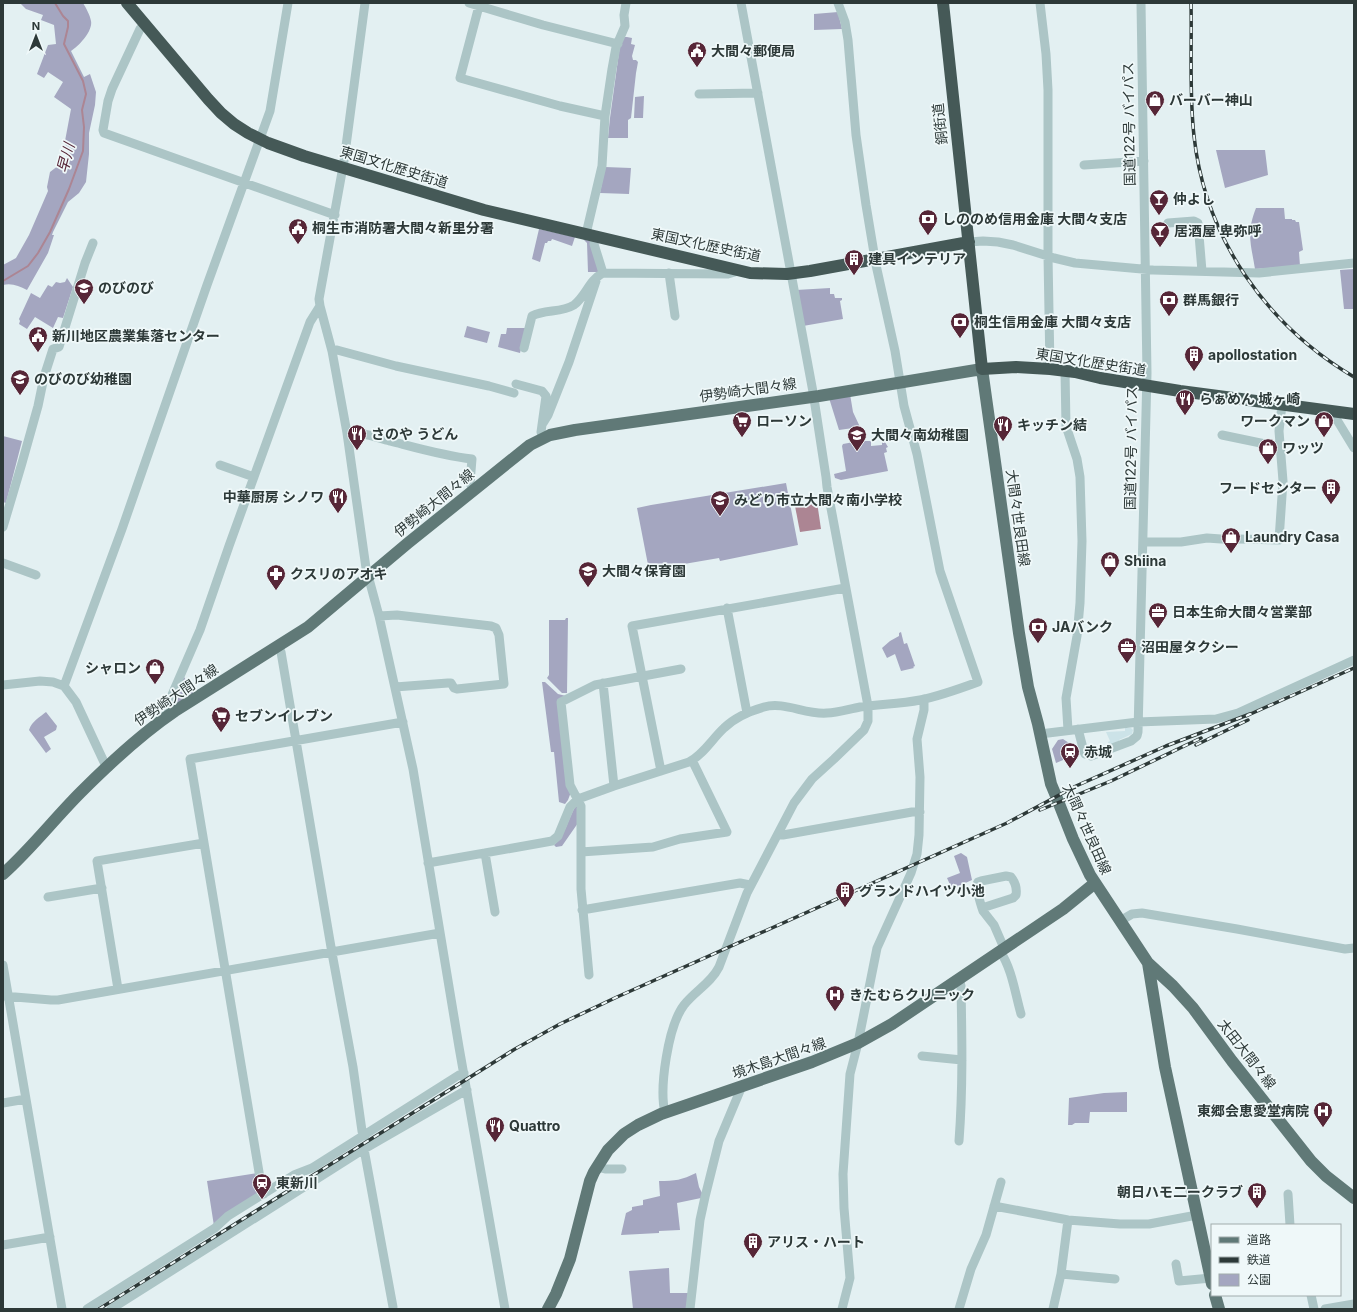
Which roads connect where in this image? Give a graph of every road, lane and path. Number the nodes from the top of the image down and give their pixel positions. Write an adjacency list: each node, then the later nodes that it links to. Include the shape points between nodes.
1 (127, 3): 12 (highway, 東国文化歴史街道)
2 (288, 3): 17 (street, via 270,111)
3 (365, 3): 20 (street)
4 (469, 3): 11 (street)
5 (626, 3): 13 (street, via 625,26)
6 (741, 3): 14 (street)
7 (838, 3): 28 (street, via 847,32 859,161)
8 (943, 3): 25 (highway, 銅街道)
9 (1040, 3): 27 (street, via 1048,84)
10 (1141, 3): 18 (street, 国道122号 バイパス)
11 (479, 6): 13 (street); 16 (street, via 460,78)
12 (145, 24): 17 (highway, 東国文化歴史街道, via 221,113); 21 (street, via 112,89 104,133)
13 (618, 44): 16 (street)
14 (758, 93): 15 (street); 34 (street)
15 (699, 94)
16 (605, 116): 24 (street, via 602,166)
17 (259, 139): 20 (highway, 東国文化歴史街道); 21 (street)
18 (1144, 162): 19 (street); 30 (street, 国道122号 バイパス)
19 (1084, 165)
20 (343, 167): 22 (street); 24 (highway, 東国文化歴史街道, via 484,210)
21 (244, 183): 22 (street); 72 (street)
22 (335, 214): 36 (street)
23 (1168, 223): 32 (street, via 1198,223)
24 (591, 235): 31 (highway, 東国文化歴史街道); 35 (street)
25 (969, 242): 27 (street, via 1006,243); 28 (highway, 東国文化歴史街道); 40 (highway)
26 (93, 243): 58 (street, via 84,263 59,347 53,349 44,377)
27 (1048, 256): 30 (street, via 1082,264); 41 (street)
28 (875, 260): 34 (highway, 東国文化歴史街道); 43 (street)
29 (1354, 263): 32 (street, via 1268,272)
30 (1145, 270): 32 (street); 44 (street, 国道122号 バイパス)
31 (738, 271): 33 (street, via 728,274); 34 (highway, 東国文化歴史街道)
32 (1204, 271)
33 (669, 273): 35 (street); 37 (street)
34 (790, 274): 45 (street)
35 (600, 276): 38 (street, via 571,306 532,316); 49 (street, via 569,362)
36 (320, 306): 39 (street); 56 (street, via 310,322)
37 (675, 316)
38 (524, 348)
39 (332, 351): 49 (street, via 337,350 489,386 542,391 547,398); 50 (street)
40 (982, 369): 41 (highway, 東国文化歴史街道); 43 (main road, 伊勢崎大間々線); 82 (main road, 大間々世良田線, via 1018,633)
41 (1050, 369): 42 (highway, 東国文化歴史街道)
42 (1065, 371): 44 (highway, 東国文化歴史街道); 81 (street, via 1066,426 1080,477 1082,541 1078,631 1066,698)
43 (900, 382): 45 (main road, 伊勢崎大間々線); 74 (street, via 940,571 978,682)
44 (1146, 385): 46 (highway, 東国文化歴史街道); 59 (street, 国道122号 バイパス)
45 (813, 396): 52 (main road, 伊勢崎大間々線, via 555,433); 63 (street, via 826,487)
46 (1282, 406): 47 (highway, 東国文化歴史街道); 53 (street)
47 (1334, 412): 48 (highway, 東国文化歴史街道); 54 (street)
48 (1354, 414)
49 (543, 423): 52 (street)
50 (347, 433): 57 (street, via 354,432 448,457 472,459 470,483); 62 (street)
51 (1222, 435): 53 (street)
52 (543, 438): 57 (main road, 伊勢崎大間々線)
53 (1280, 447): 59 (street, via 1282,481 1279,540 1207,538 1181,542)
54 (1354, 448)
55 (220, 465): 56 (street)
56 (254, 477): 77 (street, via 200,630 168,704)
57 (473, 490): 62 (main road, 伊勢崎大間々線)
58 (3, 527)
59 (1143, 542): 79 (street, 国道122号 バイパス)
60 (3, 563): 61 (street)
61 (36, 575)
62 (368, 576): 65 (street); 66 (main road, 伊勢崎大間々線, via 320,618)
63 (845, 588): 64 (street); 75 (street)
64 (727, 608): 69 (street, via 632,626); 76 (street)
65 (379, 616): 73 (street); 73 (street, via 397,615 491,626 496,628 499,635 504,684 458,690 451,683)
66 (278, 646): 77 (main road, 伊勢崎大間々線); 83 (street)
67 (1354, 660): 79 (street, via 1232,715 1216,719)
68 (681, 669): 69 (street)
69 (641, 676): 70 (street); 86 (street)
70 (604, 683): 87 (street); 88 (street, via 562,701 561,704 570,785)
71 (3, 685): 72 (street, via 40,681)
72 (64, 686): 85 (street, via 76,702)
73 (394, 687): 78 (street)
74 (924, 699): 75 (street); 89 (street, via 917,739)
75 (868, 706): 76 (street, via 818,714 771,706); 90 (street, via 868,721 864,730 812,778 794,803)
76 (747, 714): 84 (street, via 724,728 705,750)
77 (166, 718): 85 (main road, 伊勢崎大間々線)
78 (403, 722): 83 (street); 94 (street)
79 (1138, 722): 80 (street); 80 (street, 国道122号 バイパス, via 1135,738 1091,756 1084,752)
80 (1078, 729): 81 (street)
81 (1068, 730): 82 (street)
82 (1040, 734): 96 (main road, 大間々世良田線, via 1051,784 1082,861)
83 (297, 741): 91 (street, via 190,759); 107 (street)
84 (692, 760): 86 (street); 92 (street, via 727,832 680,839 653,847)
85 (109, 767): 95 (main road, 伊勢崎大間々線, via 81,792 28,851)
86 (661, 771): 87 (street)
87 (614, 786): 88 (street)
88 (578, 799): 92 (street, via 581,806); 93 (street, via 570,808 560,833 554,840)
89 (920, 812): 90 (street); 116 (street, via 915,860 877,948)
90 (778, 834): 97 (street)
91 (204, 844): 98 (street, via 97,861); 110 (street)
92 (581, 852): 101 (street)
93 (485, 853): 94 (street); 102 (street)
94 (428, 863): 104 (street)
95 (3, 874)
96 (1094, 883): 103 (main road, 大間々世良田線); 106 (main road, 境木島大間々線, via 1063,909)
97 (750, 885): 101 (street, via 740,883); 124 (street, via 720,967 684,1006 676,1021 665,1062 662,1099)
98 (102, 888): 99 (street); 113 (street)
99 (48, 897)
100 (982, 908): 100 (street, via 976,886 978,882 1006,876 1014,880 1017,891 1013,898); 106 (street, via 994,926)
101 (582, 910): 111 (street)
102 (495, 912)
103 (1120, 921): 105 (street, via 1132,914 1145,913 1345,949); 108 (main road, 大間々世良田線)
104 (440, 933): 107 (street); 119 (street)
105 (1354, 948)
106 (1002, 950): 112 (main road, 境木島大間々線); 115 (street)
107 (332, 953): 110 (street); 125 (street, via 362,1131)
108 (1148, 963): 133 (main road, 太田大間々線, via 1193,1008 1311,1161); 135 (main road, 大間々世良田線, via 1165,1067)
109 (3, 965): 114 (street)
110 (226, 971): 113 (street); 131 (street)
111 (589, 975)
112 (959, 978): 116 (main road, 境木島大間々線); 118 (street)
113 (118, 990): 114 (street, via 51,1000)
114 (6, 996): 122 (street)
115 (1021, 1014)
116 (858, 1044): 120 (main road, 境木島大間々線); 154 (street, via 850,1074 843,1160 850,1278)
117 (922, 1056): 118 (street)
118 (962, 1060): 126 (street)
119 (464, 1073): 121 (street); 125 (street)
120 (742, 1086): 124 (main road, 境木島大間々線); 153 (street, via 718,1144 704,1197)
121 (467, 1090): 127 (street); 151 (street)
122 (26, 1099): 123 (street); 138 (street)
123 (3, 1103)
124 (665, 1113): 128 (main road, 境木島大間々線, via 624,1134 608,1150)
125 (365, 1136): 131 (street)
126 (959, 1141)
127 (364, 1149): 147 (street); 150 (street)
128 (597, 1167): 129 (street); 152 (main road, 境木島大間々線, via 590,1181 570,1259)
129 (622, 1168)
130 (1001, 1182): 134 (street)
131 (264, 1194): 149 (street)
132 (1288, 1194): 137 (street)
133 (1354, 1198)
134 (994, 1206): 136 (street); 155 (street)
135 (1197, 1215): 136 (street, via 1149,1224); 143 (main road, 大間々世良田線)
136 (1068, 1220): 141 (street)
137 (1290, 1224)
138 (50, 1237): 139 (street); 148 (street)
139 (3, 1245)
140 (1176, 1264): 143 (street, via 1179,1281)
141 (1061, 1274): 142 (street); 156 (street)
142 (1115, 1278)
143 (1211, 1281)
144 (1215, 1296): 157 (main road)
145 (1311, 1296): 158 (street)
146 (1354, 1304): 159 (street)
147 (393, 1307)
148 (62, 1309)
149 (87, 1309)
150 (111, 1309)
151 (505, 1309)
152 (548, 1309)
153 (690, 1309)
154 (842, 1309)
155 (959, 1309)
156 (1053, 1309)
157 (1219, 1309)
158 (1314, 1309)
159 (1326, 1309)

